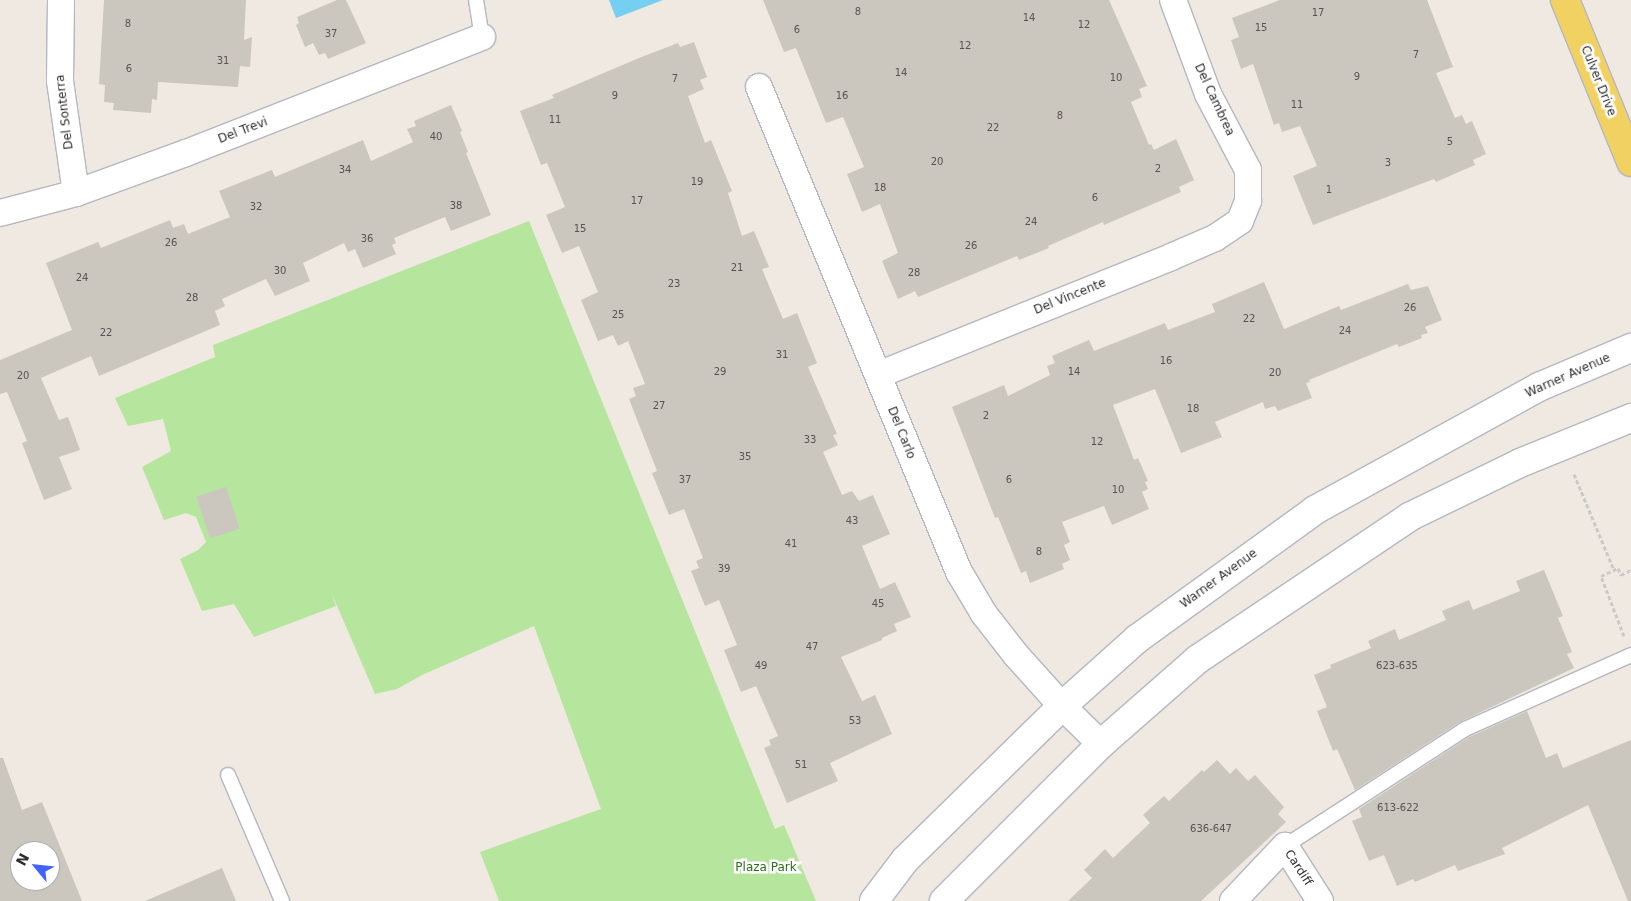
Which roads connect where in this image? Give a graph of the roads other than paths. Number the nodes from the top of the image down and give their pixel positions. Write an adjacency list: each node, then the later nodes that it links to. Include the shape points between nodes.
1 (61, 0): 8 (street, Del Sonterra, via 60,81)
2 (476, 0): 5 (lane)
3 (1172, 0): 9 (street, Del Cambrea, via 1208,94 1248,170)
4 (1565, 0): 7 (main road, Culver Drive)
5 (482, 38): 8 (street, Del Trevi)
6 (758, 87): 12 (street, Del Carlo)
7 (1631, 162)
8 (76, 193): 10 (street, Del Trevi)
9 (1248, 201): 12 (street, Del Vincente, via 1240,220 1215,238)
10 (0, 213)
11 (1631, 348): 15 (street, Warner Avenue, via 1539,387 1315,510 1137,639)
12 (878, 376): 15 (street, Del Carlo, via 959,572 984,614 1010,648)
13 (1631, 418): 16 (street, via 1520,463 1409,517 1198,659)
14 (1631, 655): 18 (lane, via 1465,729)
15 (1062, 706): 16 (street, Del Carlo); 20 (street, Warner Avenue, via 905,860)
16 (1101, 744): 21 (street)
17 (228, 775): 19 (lane)
18 (1285, 846): 22 (street, Cardiff); 23 (street, Cardiff)
19 (282, 901)
20 (874, 901)
21 (944, 901)
22 (1233, 901)
23 (1320, 901)

